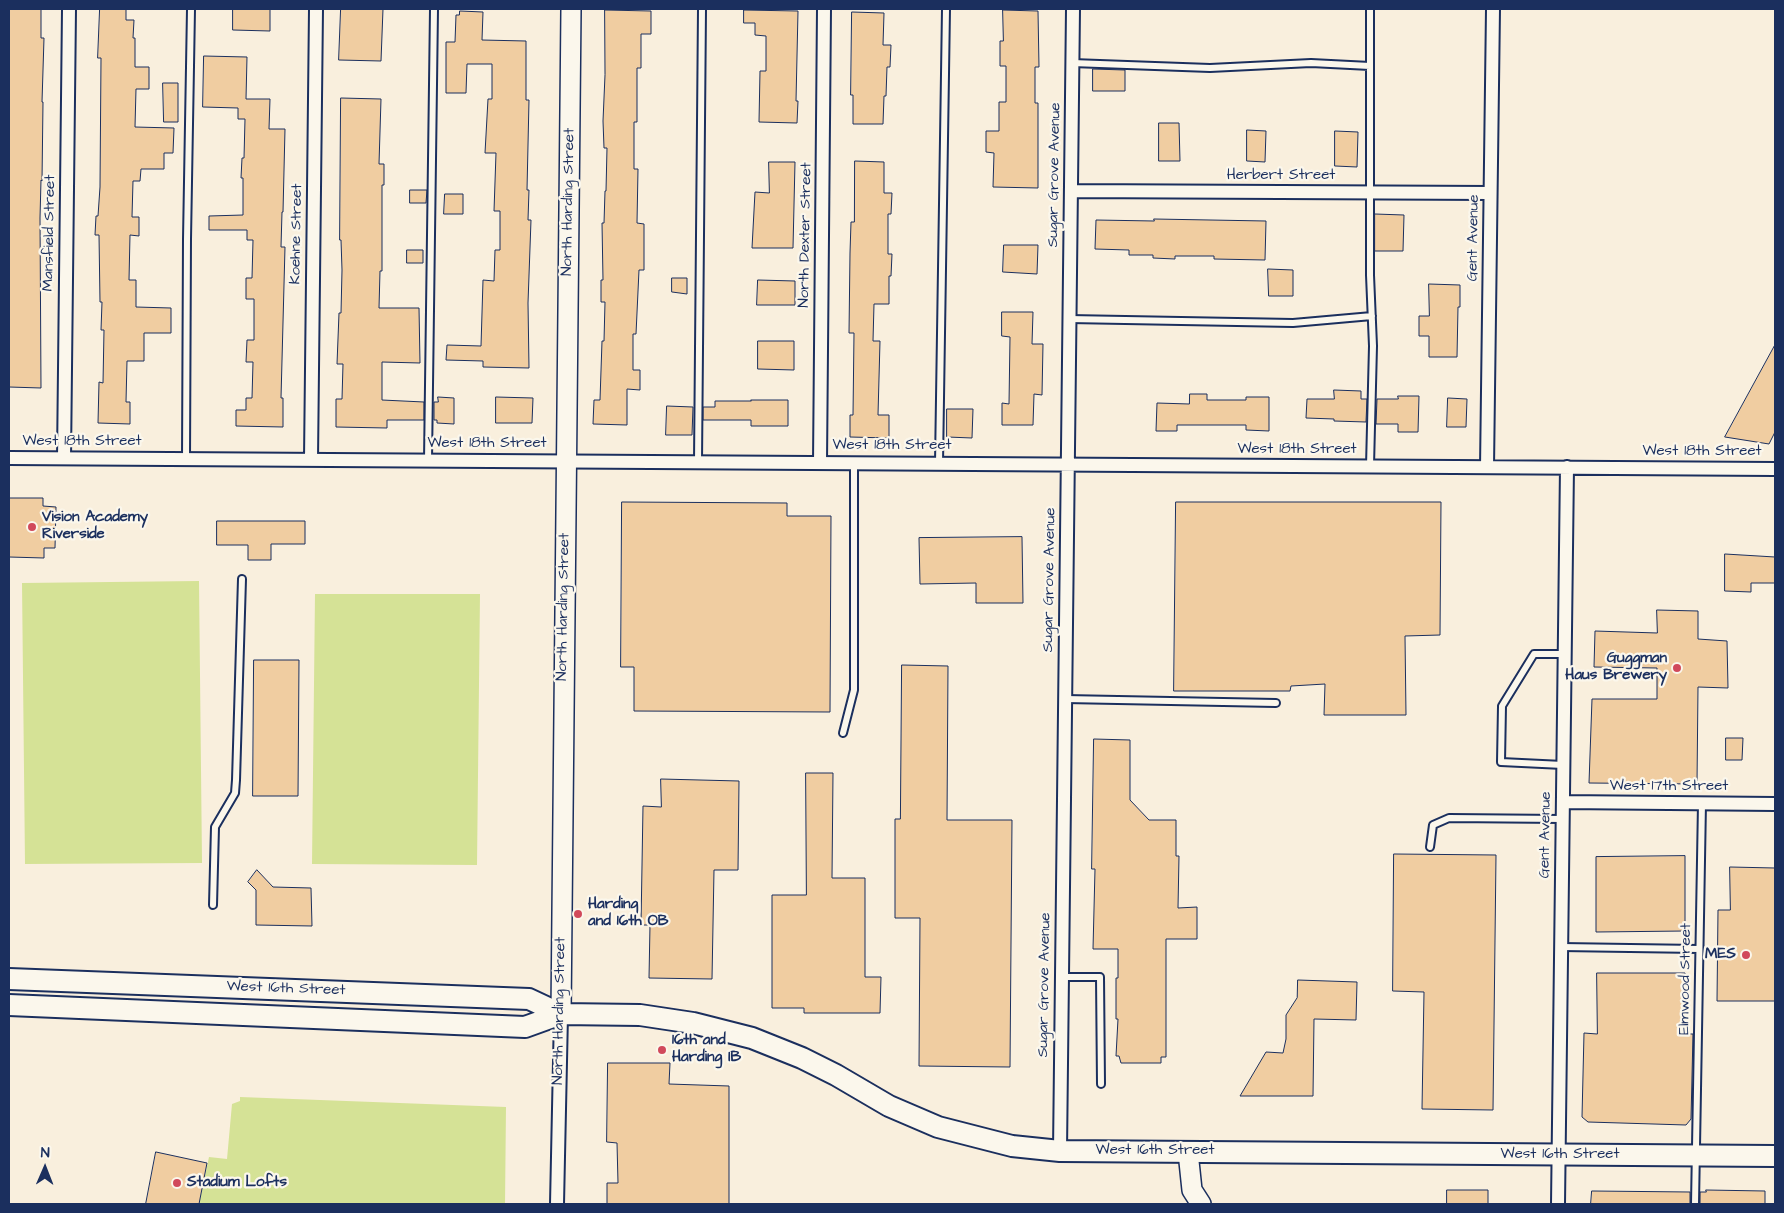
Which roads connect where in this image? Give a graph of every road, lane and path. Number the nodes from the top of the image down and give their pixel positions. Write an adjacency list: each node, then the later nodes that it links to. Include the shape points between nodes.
1 (69, 9): 20 (street, Mansfield Street)
2 (191, 9): 21 (lane)
3 (316, 9): 22 (street, Koehne Street)
4 (434, 9): 23 (lane)
5 (571, 9): 24 (street, North Harding Street)
6 (702, 9): 25 (lane)
7 (824, 9): 26 (street, North Dexter Street)
8 (946, 9): 28 (lane)
9 (1073, 9): 12 (street, Sugar Grove Avenue)
10 (1370, 9): 13 (lane)
11 (1492, 9): 16 (street, Gent Avenue)
12 (1072, 63): 13 (lane, via 1210,68 1311,63); 14 (street, Sugar Grove Avenue)
13 (1370, 66): 15 (lane)
14 (1071, 191): 15 (street, Herbert Street); 18 (street, Sugar Grove Avenue)
15 (1370, 192): 16 (street, Herbert Street); 17 (lane)
16 (1490, 193): 31 (street, Gent Avenue)
17 (1372, 316): 18 (lane, via 1293,324); 30 (lane)
18 (1069, 319): 29 (street, Sugar Grove Avenue)
19 (9, 458): 20 (street, West 18th Street)
20 (64, 458): 21 (street, West 18th Street)
21 (186, 459): 22 (street, West 18th Street)
22 (311, 460): 23 (street, West 18th Street)
23 (428, 460): 24 (street, West 18th Street)
24 (566, 460): 25 (street, West 18th Street); 51 (street, North Harding Street)
25 (698, 461): 26 (street, West 18th Street)
26 (820, 462): 27 (street, West 18th Street)
27 (854, 462): 28 (street, West 18th Street); 38 (lane, via 854,690)
28 (939, 463): 29 (street, West 18th Street)
29 (1068, 464): 30 (street, West 18th Street); 36 (street, Sugar Grove Avenue)
30 (1370, 466): 31 (street, West 18th Street)
31 (1487, 467): 32 (street, West 18th Street)
32 (1567, 467): 33 (street, West 18th Street); 35 (street, Gent Avenue)
33 (1775, 468)
34 (242, 579): 45 (lane, via 235,793 215,828)
35 (1565, 654): 39 (street, Gent Avenue); 39 (lane, via 1534,654 1502,706 1501,753 1501,762)
36 (1065, 699): 37 (lane); 48 (street, Sugar Grove Avenue)
37 (1276, 703)
38 (843, 733)
39 (1564, 765): 40 (street, Gent Avenue)
40 (1563, 802): 41 (street, West 17th Street); 43 (street, Gent Avenue)
41 (1702, 803): 42 (street, West 17th Street); 47 (lane, Elmwood Street)
42 (1775, 804)
43 (1563, 819): 44 (lane, via 1449,818 1432,825); 46 (street, Gent Avenue)
44 (1430, 847)
45 (213, 905)
46 (1561, 947): 47 (lane); 55 (street, Gent Avenue)
47 (1699, 948): 56 (lane, Elmwood Street)
48 (1062, 977): 52 (lane, via 1100,977); 53 (street, Sugar Grove Avenue)
49 (9, 979): 51 (main road, West 16th Street, via 528,999)
50 (9, 1005): 51 (main road, West 16th Street, via 525,1027)
51 (561, 1014): 53 (main road, West 16th Street, via 648,1016 752,1038 819,1066 924,1122 997,1143); 58 (street, North Harding Street)
52 (1102, 1084)
53 (1060, 1151): 54 (main road, West 16th Street)
54 (1188, 1152): 55 (main road, West 16th Street); 59 (street, via 1192,1190)
55 (1558, 1156): 56 (main road, West 16th Street); 60 (street, Gent Avenue)
56 (1696, 1156): 57 (main road, West 16th Street); 61 (lane, Elmwood Street)
57 (1775, 1156)
58 (557, 1204)
59 (1201, 1204)
60 (1558, 1204)
61 (1695, 1204)

